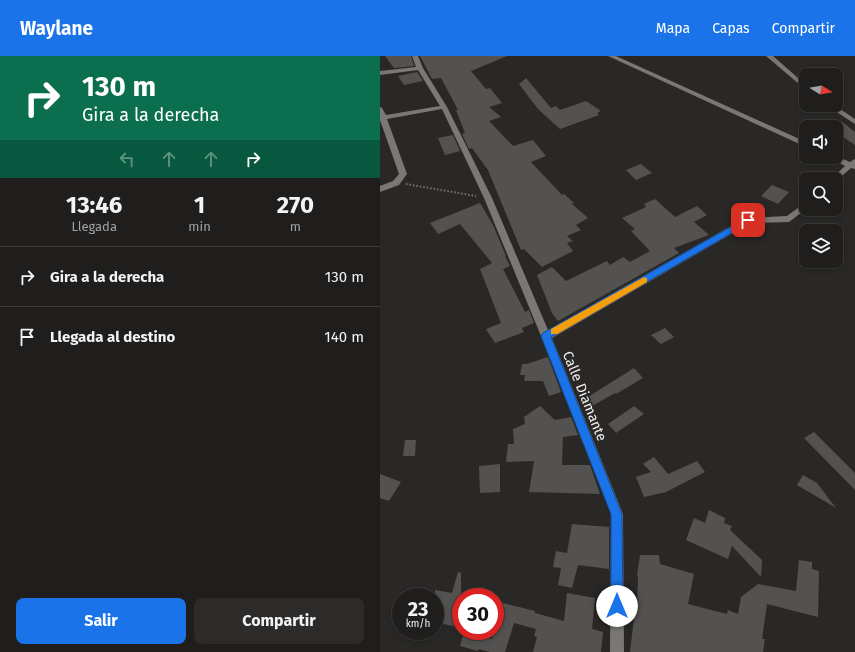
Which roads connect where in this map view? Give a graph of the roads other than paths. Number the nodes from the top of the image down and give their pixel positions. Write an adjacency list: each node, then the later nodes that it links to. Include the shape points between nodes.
1 (415, 56): 4 (street, Calle Diamante)
2 (611, 56): 12 (street)
3 (769, 56): 6 (street)
4 (420, 68): 5 (street); 7 (street, Calle Diamante)
5 (380, 73)
6 (799, 82)
7 (444, 107): 10 (street); 18 (street, Calle Diamante, via 488,198)
8 (380, 109): 10 (street)
9 (840, 112): 11 (street)
10 (382, 117): 16 (street, via 404,174 396,183)
11 (855, 122)
12 (799, 142)
13 (843, 160): 14 (street)
14 (854, 164): 15 (street)
15 (843, 173)
16 (380, 189)
17 (799, 211): 18 (street, via 790,219 748,220)
18 (546, 336): 19 (street, Calle Diamante, via 617,514)
19 (617, 652)

